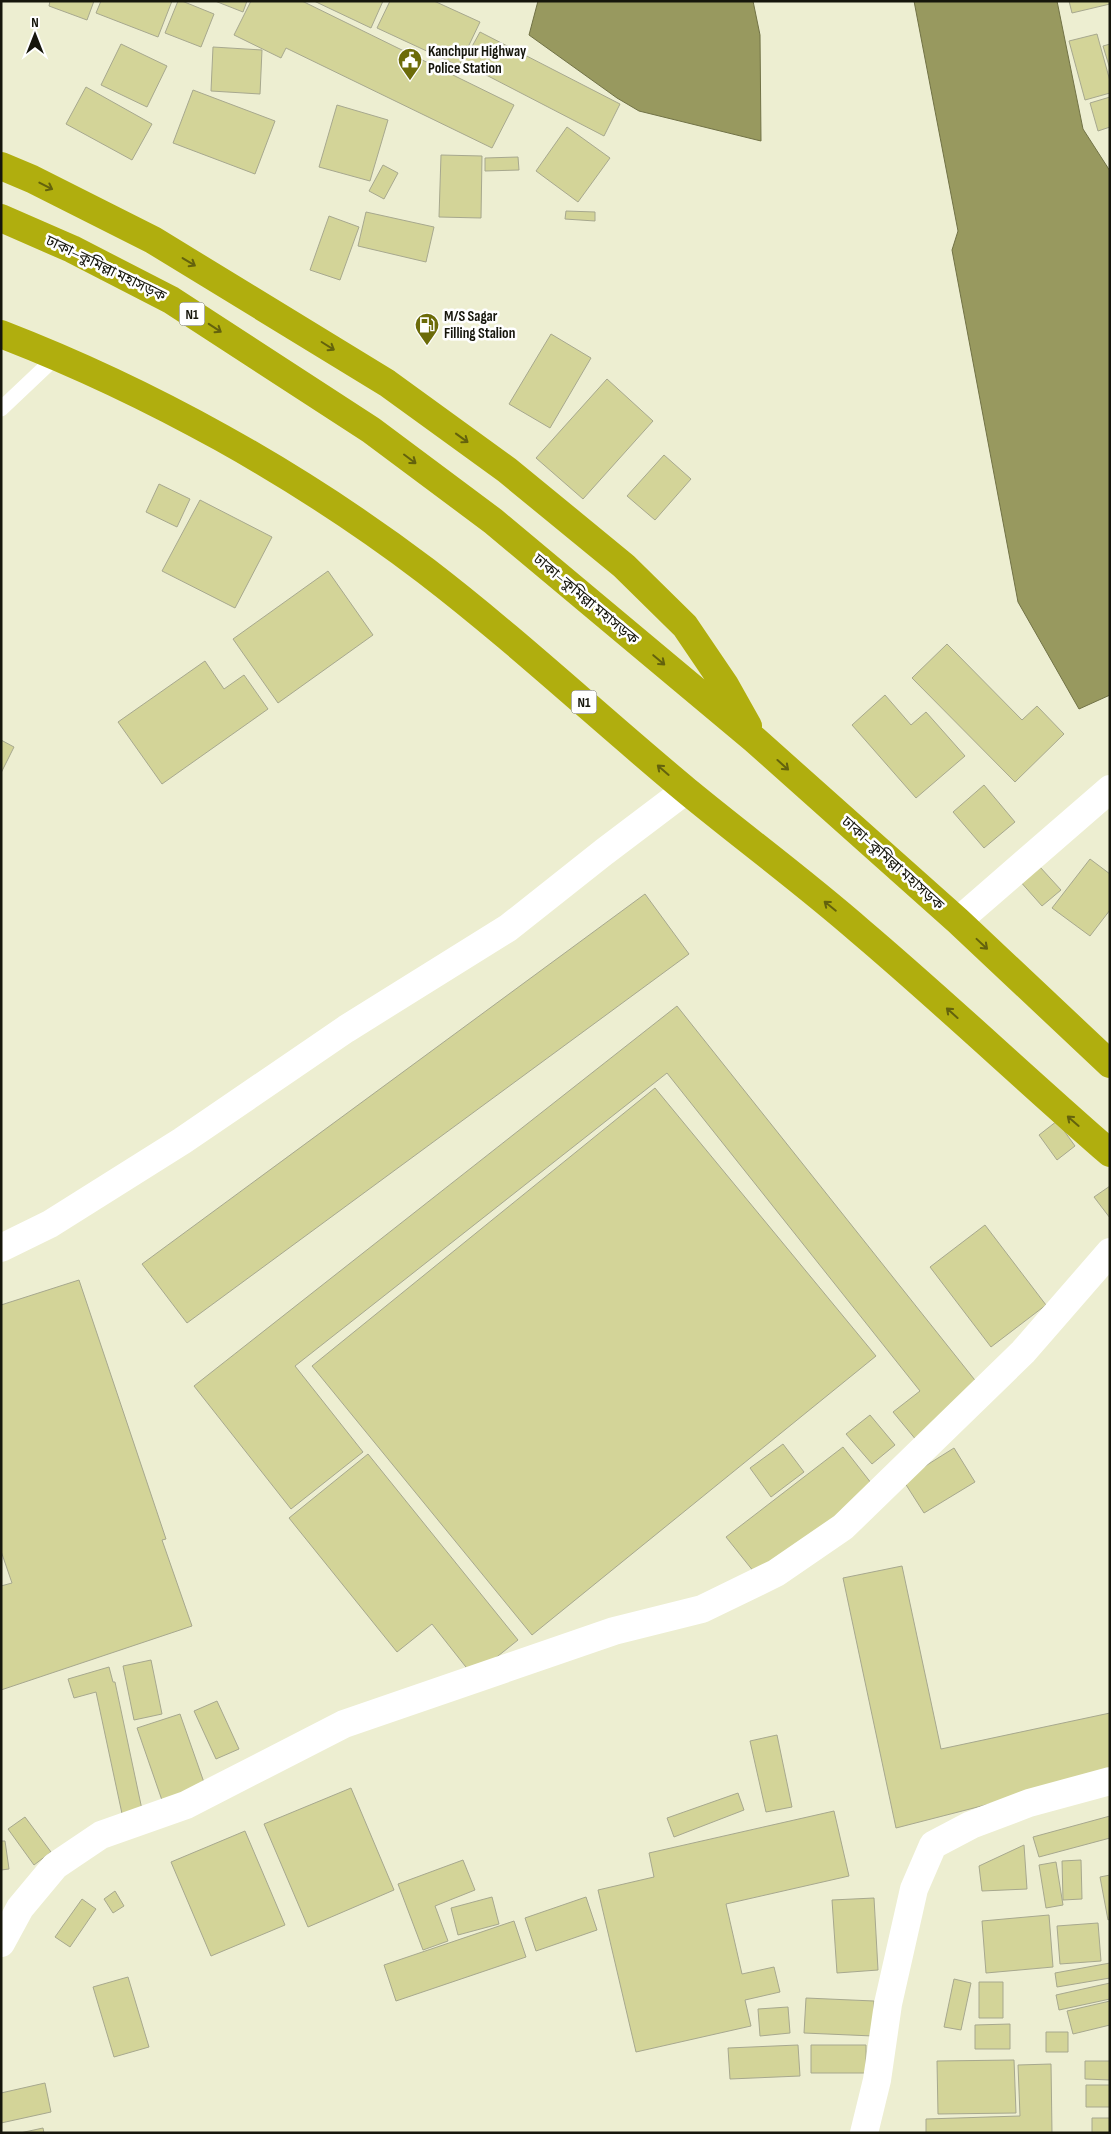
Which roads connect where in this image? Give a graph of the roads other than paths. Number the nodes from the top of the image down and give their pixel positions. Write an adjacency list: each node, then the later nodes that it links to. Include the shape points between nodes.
1 (1, 166): 6 (highway, N1, one-way to 6, via 170,250 387,383 507,470 624,566 685,626 725,685)
2 (1, 218): 6 (highway, ঢাকা–কুমিল্লা মহাসড়ক / N1, one-way to 6, via 72,249 171,300 371,430 493,521)
3 (1, 334): 4 (highway, N1)
4 (57, 356): 5 (lane); 8 (highway, N1, one-way to 4, via 516,643 424,570 318,496 194,422)
5 (1, 409)
6 (755, 740): 9 (highway, ঢাকা–কুমিল্লা মহাসড়ক / N1, one-way to 9)
7 (1110, 789): 9 (street)
8 (686, 790): 11 (highway, N1, one-way to 8, via 860,930); 12 (street, via 508,928 346,1029 182,1141 58,1219)
9 (958, 921): 10 (highway, ঢাকা–কুমিল্লা মহাসড়ক / N1, one-way to 10)
10 (1107, 1060)
11 (1110, 1153)
12 (1, 1248)
13 (1110, 1252): 15 (street, via 1023,1352 843,1527 776,1573 702,1609 614,1631 344,1724 186,1805 101,1836 55,1866 20,1908)
14 (1110, 1781): 16 (street, via 1029,1803 970,1825 933,1845 914,1888)
15 (1, 1942)
16 (864, 2133)

